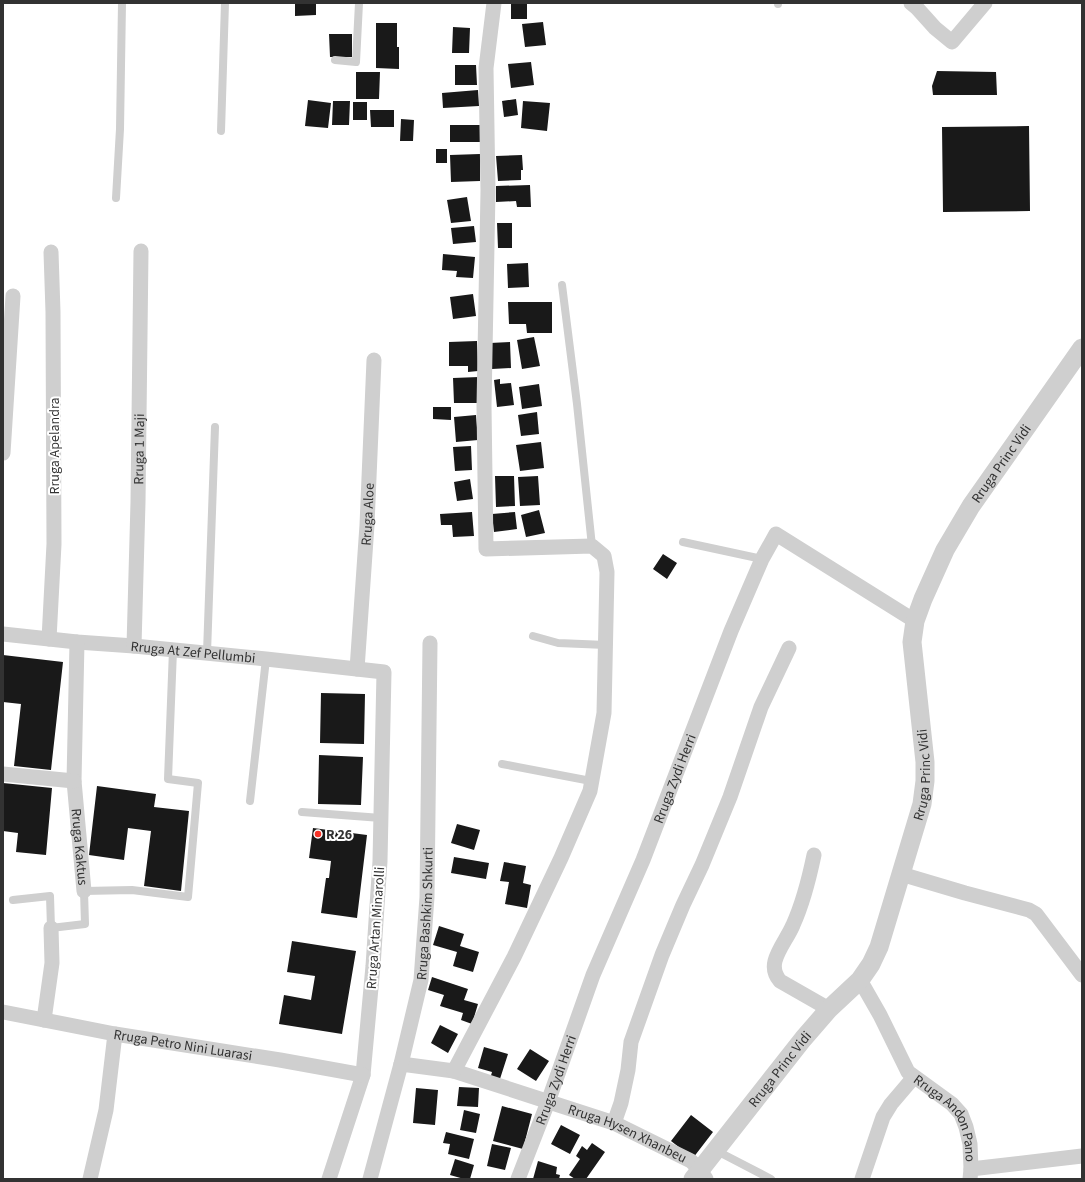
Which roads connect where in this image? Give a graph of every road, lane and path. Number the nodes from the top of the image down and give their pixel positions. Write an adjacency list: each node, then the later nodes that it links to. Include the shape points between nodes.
1 (122, 3): 9 (lane)
2 (224, 3): 8 (lane)
3 (360, 3): 7 (lane, via 356,62)
4 (494, 3): 19 (street, via 486,68 486,550)
5 (911, 3): 6 (street, via 952,42)
6 (985, 3)
7 (335, 60)
8 (221, 131)
9 (116, 198)
10 (51, 252): 24 (street, Rruga Apelandra, via 54,544)
11 (141, 252): 28 (street, Rruga 1 Maji)
12 (562, 285): 19 (lane)
13 (13, 296): 17 (street)
14 (1082, 348): 21 (street, Rruga Princ Vidi, via 971,506 945,550)
15 (374, 360): 33 (street, Rruga Aloe, via 367,525)
16 (215, 427): 31 (lane)
17 (3, 453)
18 (683, 542): 20 (lane)
19 (592, 546): 27 (street, via 604,556 607,572)
20 (762, 559): 21 (street, Rruga Zydi Herri, via 776,534); 57 (street, Rruga Zydi Herri, via 731,631 643,860 593,975)
21 (915, 621): 43 (street, Rruga Princ Vidi, via 912,642 925,781 922,804)
22 (3, 634): 24 (street, Rruga At Zef Pellumbi)
23 (533, 636): 27 (lane, via 558,643)
24 (49, 639): 25 (street, Rruga At Zef Pellumbi)
25 (77, 642): 28 (street, Rruga At Zef Pellumbi); 37 (street, Rruga Kaktus)
26 (430, 642): 53 (street, Rruga Bashkim Shkurti, via 427,905 421,980)
27 (606, 645): 38 (street, via 604,713)
28 (134, 646): 30 (street, Rruga At Zef Pellumbi)
29 (789, 648): 58 (street, via 761,707 727,804 660,962 631,1042 628,1070)
30 (174, 650): 31 (street, Rruga At Zef Pellumbi); 44 (lane, via 168,779 198,783 188,897 132,890)
31 (207, 653): 32 (street, Rruga At Zef Pellumbi)
32 (266, 659): 33 (street, Rruga At Zef Pellumbi); 39 (lane)
33 (357, 669): 34 (street, Rruga At Zef Pellumbi)
34 (384, 672): 41 (street, Rruga Artan Minarolli)
35 (502, 764): 38 (lane)
36 (3, 774): 37 (street)
37 (74, 781): 44 (street, Rruga Kaktus)
38 (591, 781): 54 (street, via 590,791 558,865 514,957)
39 (250, 801)
40 (302, 812): 41 (lane)
41 (381, 818): 55 (street, Rruga Artan Minarolli, via 373,966)
42 (814, 855): 49 (street, via 808,887 774,967 775,975 780,981)
43 (901, 874): 47 (street, via 1029,910 1036,914); 48 (street, Rruga Princ Vidi, via 879,947)
44 (84, 891): 46 (lane, Rruga Kaktus, via 85,924)
45 (13, 900): 46 (lane, via 50,896)
46 (51, 928): 51 (street, via 52,963)
47 (1082, 974)
48 (860, 980): 49 (street, Rruga Princ Vidi); 56 (street, Rruga Andon Pano, via 901,1060)
49 (829, 1009): 59 (street, Rruga Princ Vidi)
50 (3, 1012): 51 (street, Rruga Petro Nini Luarasi)
51 (44, 1020): 52 (street, Rruga Petro Nini Luarasi)
52 (115, 1034): 55 (street, Rruga Petro Nini Luarasi); 63 (street, via 106,1110)
53 (401, 1064): 54 (street, Rruga Hysen Xhanbeu); 65 (street, Rruga Bashkim Shkurti)
54 (454, 1071): 57 (street, Rruga Hysen Xhanbeu)
55 (363, 1075): 64 (street, Rruga Artan Minarolli)
56 (914, 1077): 61 (street, Rruga Andon Pano, via 952,1104 960,1114 970,1144); 68 (street, via 883,1117)
57 (548, 1102): 58 (street, Rruga Hysen Xhanbeu); 66 (street, Rruga Zydi Herri)
58 (614, 1123): 62 (street, Rruga Hysen Xhanbeu, via 691,1161)
59 (715, 1150): 62 (street, Rruga Princ Vidi); 67 (lane)
60 (1082, 1156): 61 (street)
61 (971, 1174)
62 (699, 1176)
63 (90, 1179)
64 (329, 1179)
65 (370, 1179)
66 (518, 1179)
67 (771, 1179)
68 (862, 1179)

